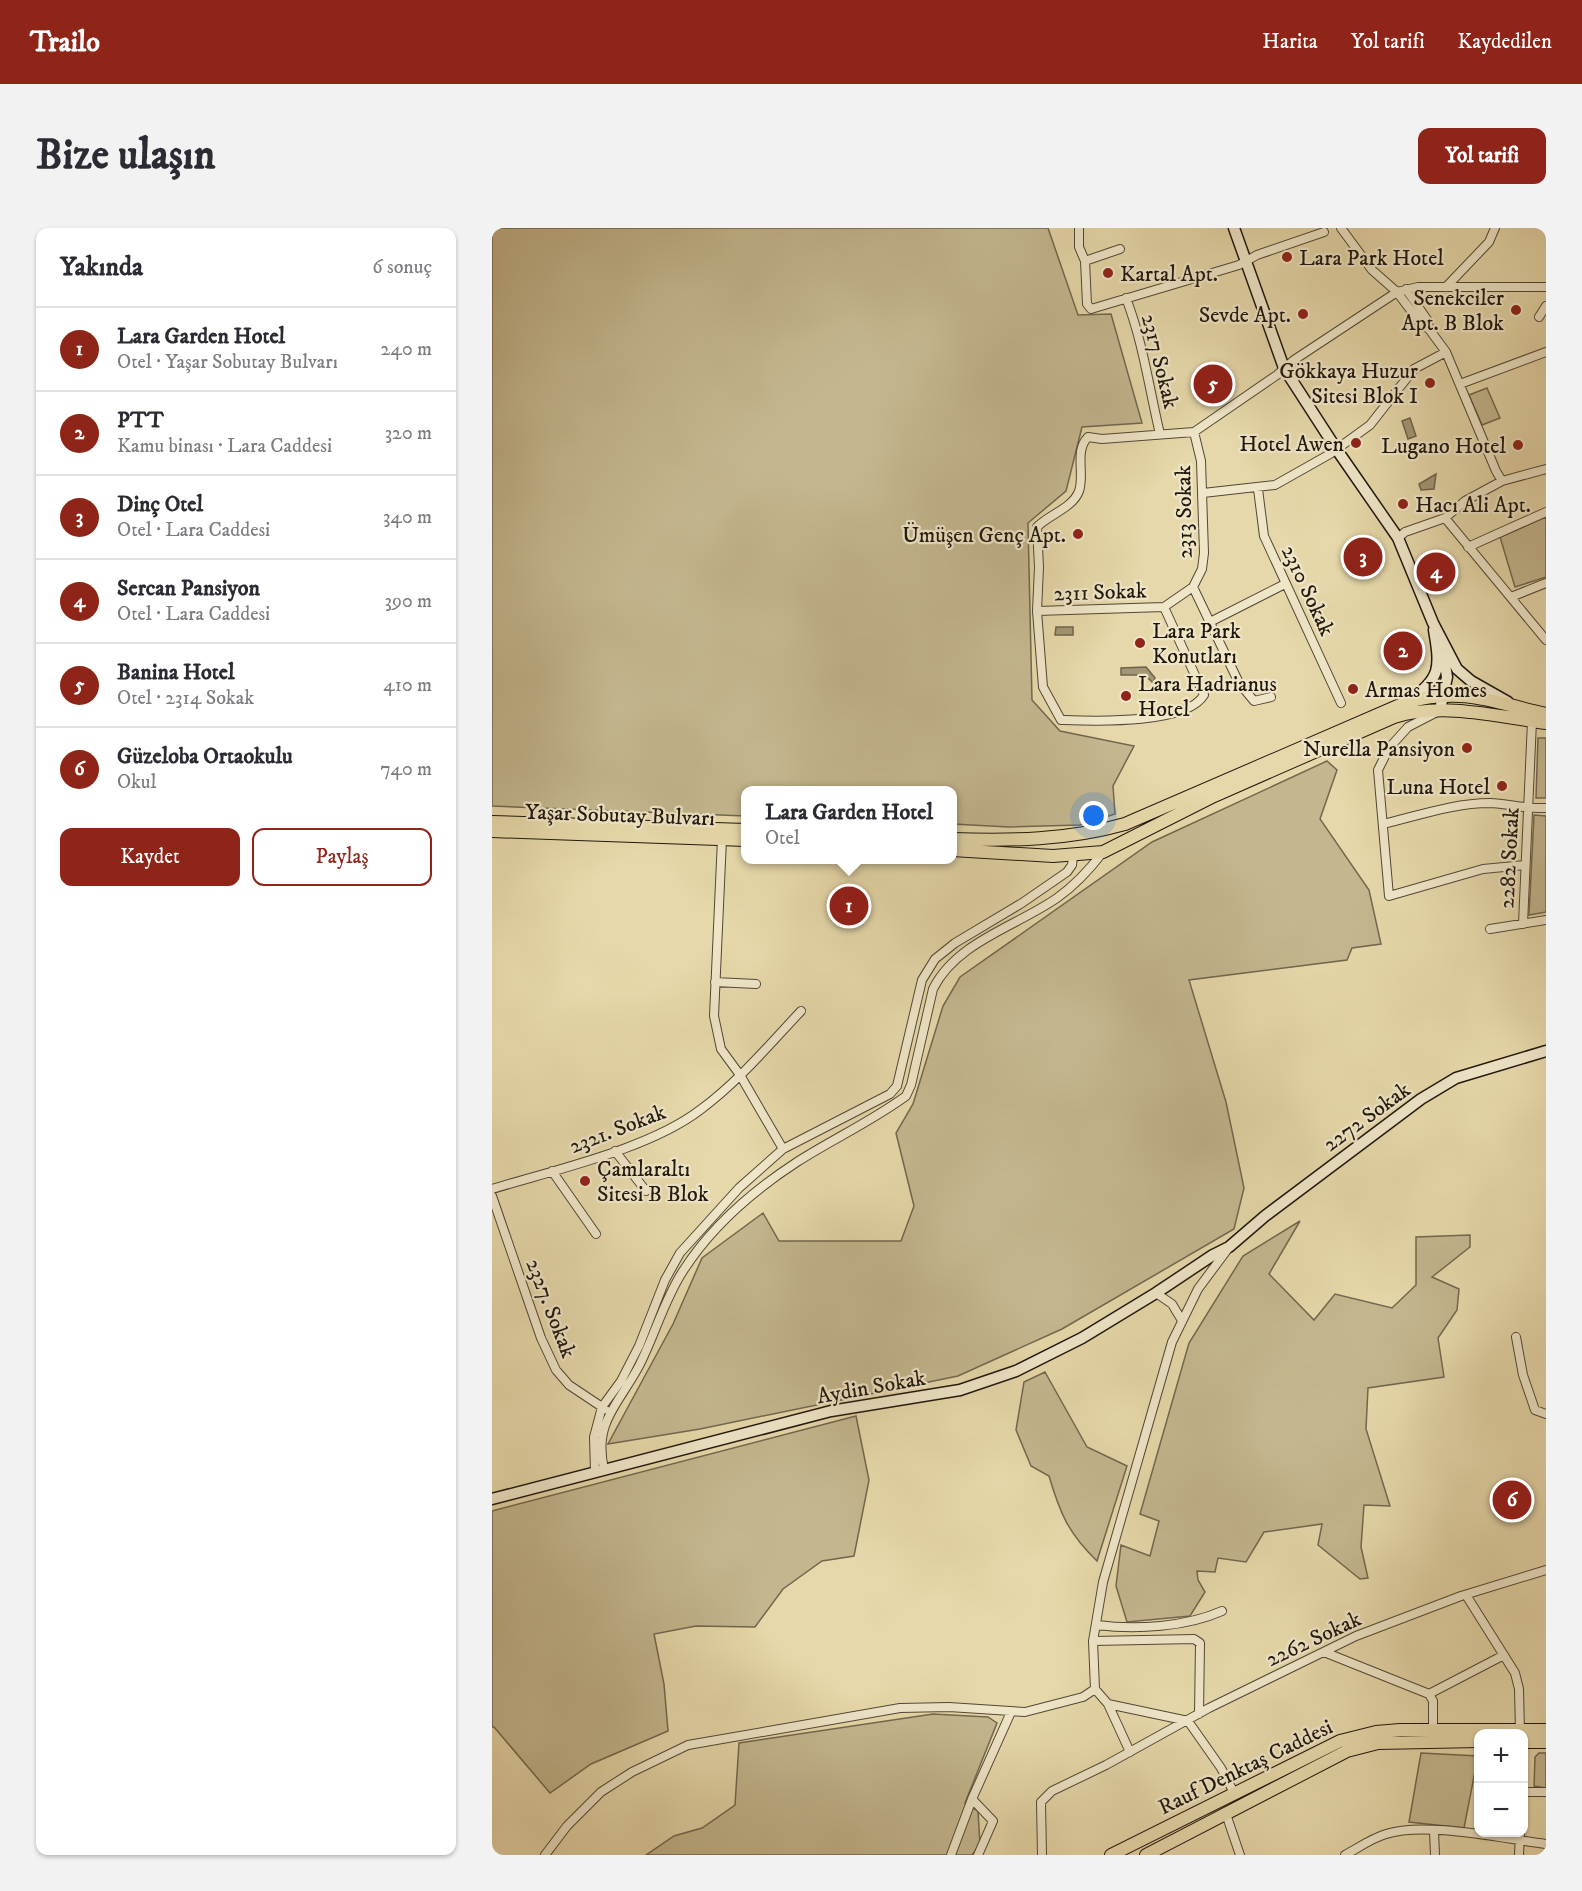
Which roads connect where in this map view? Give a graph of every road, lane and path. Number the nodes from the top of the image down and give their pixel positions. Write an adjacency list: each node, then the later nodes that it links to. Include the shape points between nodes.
1 (1079, 228): 8 (street)
2 (1234, 228): 7 (street)
3 (1341, 228): 11 (street, via 1372,270)
4 (1495, 228): 9 (street, via 1489,242)
5 (1324, 232): 7 (street)
6 (1120, 249): 8 (street)
7 (1247, 260): 12 (street); 17 (street)
8 (1085, 261): 12 (street, via 1087,304 1091,309)
9 (1446, 286): 10 (street); 11 (street)
10 (1546, 287)
11 (1401, 291): 15 (street, via 1421,324); 17 (street)
12 (1126, 298): 20 (street, 2317 Sokak)
13 (1546, 306): 14 (street)
14 (1539, 317)
15 (1446, 352): 18 (street); 21 (street, via 1414,369 1370,425)
16 (1546, 352): 18 (street)
17 (1284, 367): 19 (street); 21 (street)
18 (1460, 384): 23 (street)
19 (1194, 432): 20 (street); 25 (street, 2313 Sokak)
20 (1160, 434): 35 (street, via 1088,437 1083,442 1079,491 1072,502 1037,527)
21 (1336, 450): 24 (street, via 1275,485); 28 (street)
22 (1546, 469): 23 (street)
23 (1502, 481): 27 (street, via 1465,501)
24 (1258, 489): 25 (street); 31 (street, 2310 Sokak, via 1264,536)
25 (1203, 494): 32 (street, 2313 Sokak, via 1204,554)
26 (1546, 512): 29 (street)
27 (1445, 518): 28 (street); 29 (street)
28 (1398, 538): 37 (street)
29 (1468, 548): 33 (street)
30 (1546, 583): 33 (street)
31 (1285, 584): 36 (street); 42 (street, 2310 Sokak)
32 (1193, 587): 34 (street, 2311 Sokak); 36 (street, 2313 Sokak)
33 (1511, 597): 38 (street)
34 (1164, 607): 35 (street, 2311 Sokak); 35 (street, via 1204,695 1201,700 1160,717 1108,721 1062,720 1043,687)
35 (1037, 611)
36 (1210, 622): 40 (street, 2313 Sokak, via 1239,683 1254,700)
37 (1433, 623): 39 (street, via 1446,664); 41 (street, via 1437,672 1430,684); 43 (street, via 1463,675)
38 (1546, 640)
39 (1443, 694): 41 (main road); 43 (main road); 44 (street)
40 (1271, 697)
41 (1407, 702): 54 (main road, via 1135,820)
42 (1341, 703)
43 (1514, 705): 45 (main road)
44 (1440, 710): 46 (main road); 51 (street, via 1408,727 1378,770); 60 (main road, via 1394,717 1214,796)
45 (1546, 714)
46 (1532, 721): 47 (main road); 49 (street, 2282 Sokak)
47 (1546, 723)
48 (1546, 808): 49 (street)
49 (1529, 809): 51 (street, via 1491,803 1468,805); 62 (street, 2282 Sokak)
50 (492, 822): 52 (main road)
51 (1383, 824): 62 (street, via 1389,896 1483,868)
52 (741, 830)
53 (492, 831): 56 (main road, Yaşar Sobutay Bulvarı)
54 (1097, 832): 55 (main road); 60 (main road, via 1104,839)
55 (1078, 834): 57 (main road, via 1023,840); 61 (main road, via 1072,846)
56 (722, 839): 58 (main road, Yaşar Sobutay Bulvarı); 66 (street)
57 (957, 839)
58 (741, 840)
59 (957, 850): 61 (main road)
60 (1103, 852): 61 (main road); 82 (street, via 1058,897 970,950 940,976 933,989 906,1096 774,1178 704,1243 682,1272 632,1379)
61 (1073, 856): 71 (street, via 1067,872 934,959 922,980 897,1086 890,1094)
62 (1525, 865): 64 (street, 2282 Sokak)
63 (1546, 920): 64 (street)
64 (1523, 924): 65 (street)
65 (1490, 929)
66 (715, 982): 67 (street); 70 (street, via 714,1016 721,1049)
67 (756, 984)
68 (801, 1011): 70 (street, 2321. Sokak)
69 (1546, 1051): 78 (street, 2272 Sokak, via 1456,1078 1421,1099)
70 (740, 1075): 71 (street); 72 (street, 2321. Sokak, via 684,1121)
71 (783, 1149): 82 (street, via 739,1188 680,1253 635,1355)
72 (615, 1151): 73 (street, 2321. Sokak); 75 (street)
73 (552, 1171): 74 (street, 2321. Sokak); 77 (street)
74 (492, 1188)
75 (646, 1191)
76 (492, 1196): 82 (street, 2327. Sokak, via 541,1338 556,1370 569,1385)
77 (596, 1234)
78 (1229, 1247): 79 (street, Aydin Sokak); 80 (street, via 1211,1268)
79 (1156, 1293): 80 (street, via 1172,1304); 84 (street, Aydin Sokak, via 1082,1338 1016,1371 960,1390 831,1411)
80 (1181, 1319): 89 (street, via 1103,1582)
81 (1516, 1337): 83 (street, via 1535,1410)
82 (605, 1409): 84 (street)
83 (1546, 1414)
84 (600, 1470): 85 (street, Aydin Sokak)
85 (492, 1499)
86 (1546, 1570): 87 (street, 2262 Sokak)
87 (1466, 1595): 91 (street, 2262 Sokak); 92 (street)
88 (1222, 1611): 89 (street, via 1203,1619 1162,1624 1120,1628)
89 (1097, 1625): 90 (street)
90 (1093, 1641): 93 (street); 97 (street, via 1194,1639 1200,1643)
91 (1324, 1652): 94 (street); 97 (street, 2262 Sokak)
92 (1504, 1655): 94 (street); 100 (street, via 1519,1689)
93 (1095, 1689): 95 (street); 96 (street, via 1083,1697)
94 (1429, 1694): 99 (street, via 1433,1701)
95 (1108, 1704): 98 (street); 107 (street)
96 (1011, 1712): 111 (street); 117 (street, via 900,1708 688,1745 601,1792)
97 (1199, 1714): 98 (street, 2262 Sokak)
98 (1188, 1721): 107 (street, 2262 Sokak); 110 (street, via 1221,1768)
99 (1433, 1729): 102 (main road, Rauf Denktaş Caddesi); 110 (main road, Rauf Denktaş Caddesi, via 1376,1732 1340,1742)
100 (1521, 1729)
101 (1546, 1730): 103 (main road, Rauf Denktaş Caddesi)
102 (1474, 1732)
103 (1528, 1734)
104 (1528, 1737): 106 (main road, Rauf Denktaş Caddesi)
105 (1474, 1741): 112 (main road, Rauf Denktaş Caddesi, via 1399,1742 1363,1747 1318,1765)
106 (1546, 1742)
107 (1130, 1752): 120 (street, 2262 Sokak, via 1045,1796 1041,1802)
108 (1528, 1791): 109 (street)
109 (1546, 1792)
110 (1231, 1794): 121 (main road, Rauf Denktaş Caddesi)
111 (972, 1799): 118 (street); 119 (street, via 993,1821)
112 (1226, 1814): 122 (main road, Rauf Denktaş Caddesi); 123 (street)
113 (1434, 1831): 114 (street); 124 (street, via 1385,1834); 125 (street)
114 (1474, 1834)
115 (1520, 1837): 116 (street); 126 (street)
116 (1546, 1844)
117 (545, 1855)
118 (951, 1855)
119 (978, 1855)
120 (1042, 1855)
121 (1111, 1855)
122 (1146, 1855)
123 (1240, 1855)
124 (1345, 1855)
125 (1435, 1855)
126 (1519, 1855)

